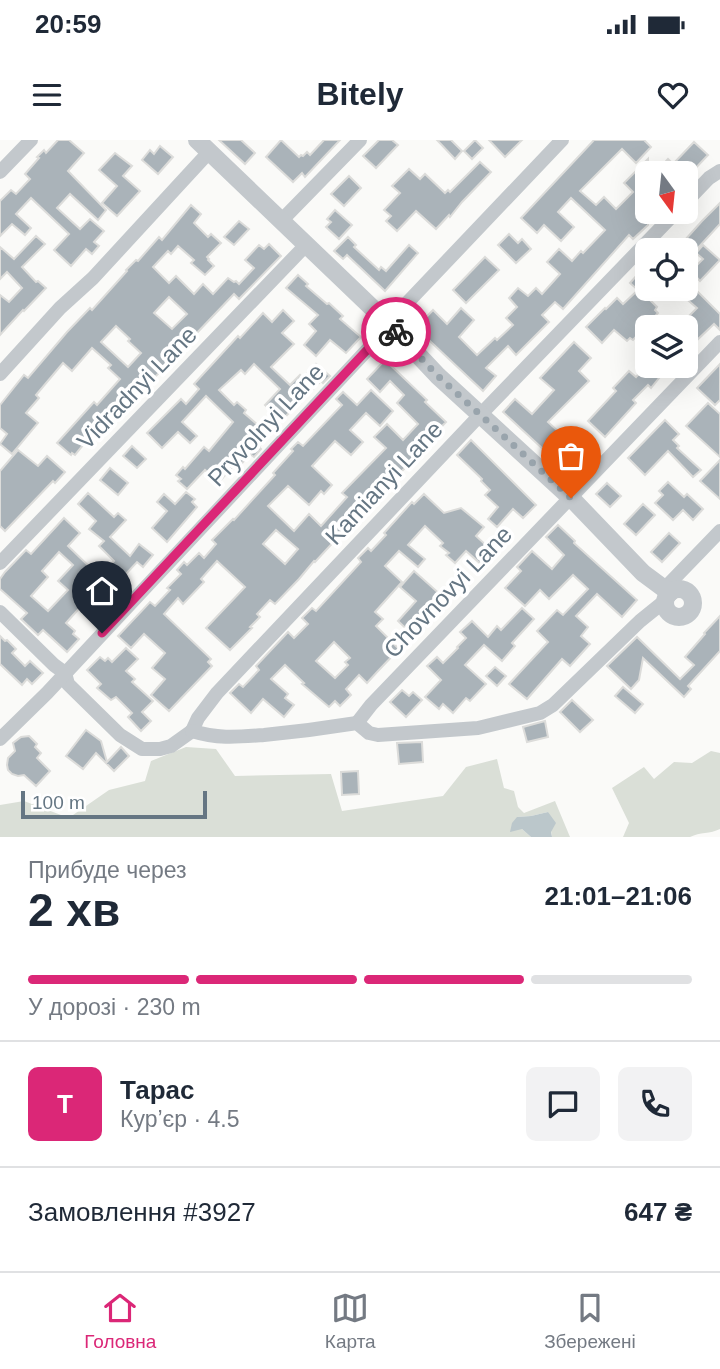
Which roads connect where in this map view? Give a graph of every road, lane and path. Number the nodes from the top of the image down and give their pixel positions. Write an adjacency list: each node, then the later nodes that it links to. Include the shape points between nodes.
1 (31, 140): 6 (street)
2 (360, 140): 8 (street)
3 (562, 140): 11 (street, Pryvolnyi Lane)
4 (204, 146): 8 (street); 13 (street, via 102,268)
5 (720, 171): 7 (street)
6 (0, 172)
7 (698, 189)
8 (282, 220): 10 (street)
9 (664, 224): 14 (street, Kamianyi Lane)
10 (306, 245): 11 (street); 17 (street, Vidradnyi Lane)
11 (388, 323): 14 (street); 20 (street, Pryvolnyi Lane)
12 (720, 342): 15 (street, Chovnovyi Lane)
13 (0, 374)
14 (481, 414): 15 (street); 22 (street, Kamianyi Lane, via 217,693)
15 (571, 498): 18 (street); 21 (street, Chovnovyi Lane)
16 (720, 531): 18 (street)
17 (0, 563)
18 (666, 594): 21 (street, via 540,713 478,728 378,735)
19 (0, 612): 20 (street)
20 (65, 673): 22 (street, via 68,684 120,735 142,749 160,750); 23 (street, Pryvolnyi Lane)
21 (357, 723): 22 (street, via 222,738)
22 (192, 731)
23 (0, 739)

